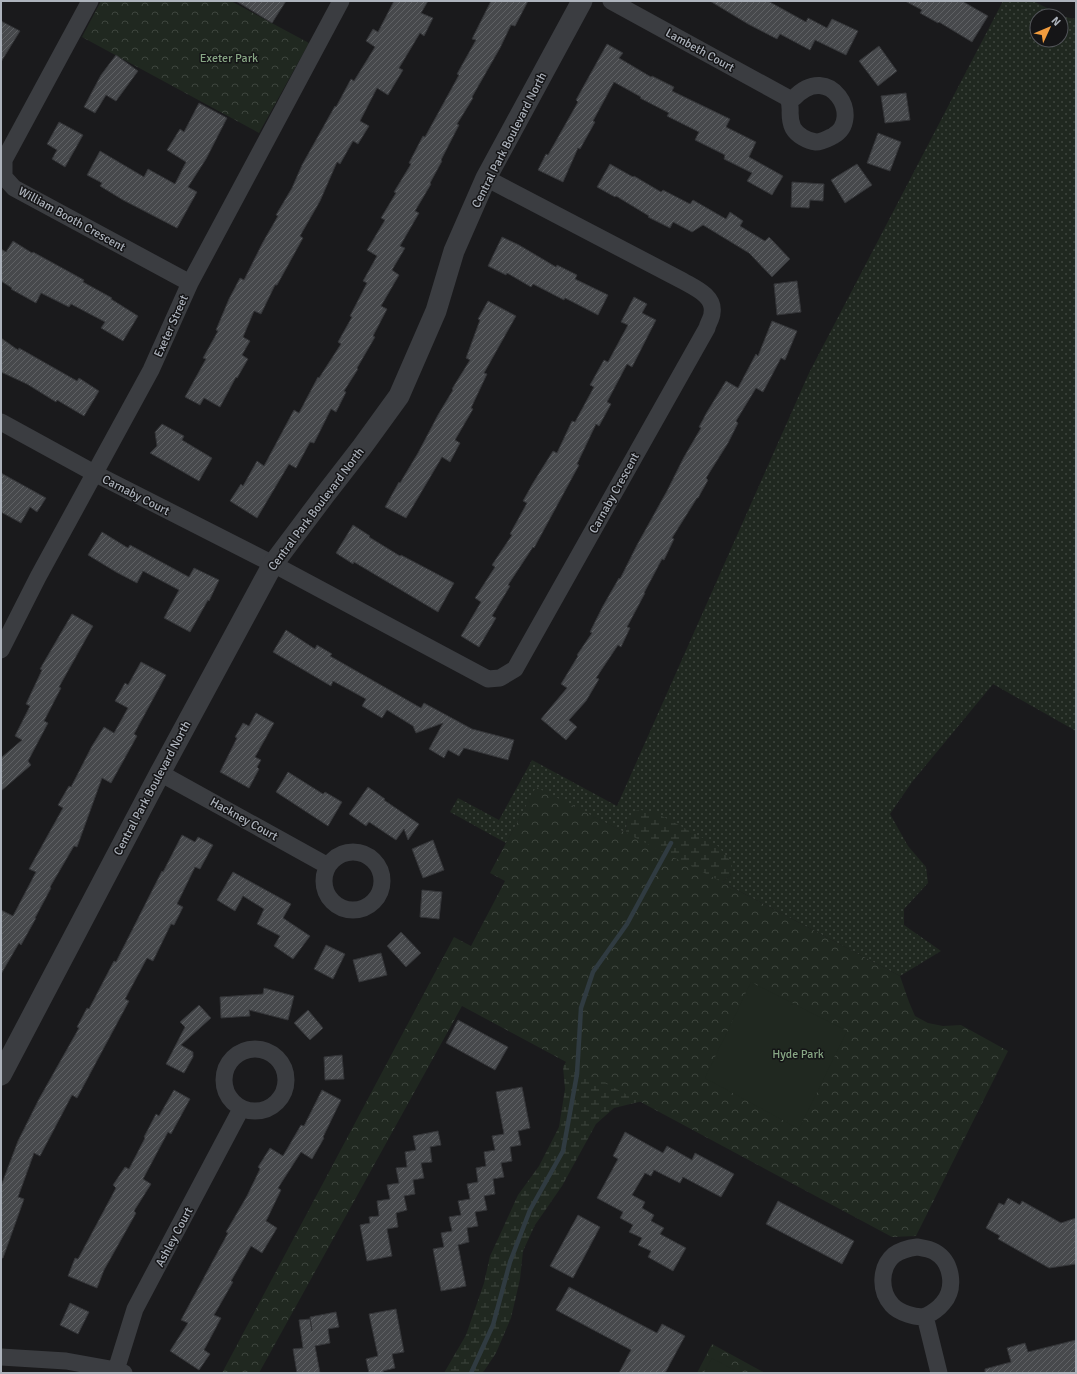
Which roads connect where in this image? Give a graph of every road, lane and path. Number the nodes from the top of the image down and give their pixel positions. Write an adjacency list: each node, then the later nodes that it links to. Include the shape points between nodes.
1 (90, 1): 7 (street, William Booth Crescent, via 4,160 4,177 14,188)
2 (341, 1): 7 (street, Exeter Street)
3 (582, 1): 6 (street, Central Park Boulevard North)
4 (611, 1): 5 (street, Lambeth Court)
5 (788, 98)
6 (486, 178): 10 (street, Central Park Boulevard North, via 454,251 436,311 399,396); 10 (street, Carnaby Crescent, via 702,292 711,301 713,312 706,328 515,669 500,678 488,679)
7 (190, 284): 9 (street, Exeter Street, via 151,370)
8 (1, 422): 9 (street, Carnaby Court)
9 (94, 473): 10 (street, Carnaby Court); 11 (street, Exeter Street)
10 (273, 564): 12 (street, Central Park Boulevard North)
11 (1, 650)
12 (160, 773): 13 (street, Hackney Court); 14 (street, Central Park Boulevard North)
13 (328, 866)
14 (1, 1075)
15 (241, 1109): 18 (street, Ashley Court, via 135,1309)
16 (925, 1316): 16 (street, via 936,1310 950,1292 948,1268 942,1258 934,1252 917,1247 905,1249 895,1255 886,1266 882,1281 886,1296 892,1306 903,1312); 19 (street)
17 (1, 1357): 18 (street, via 66,1361)
18 (120, 1371)
19 (939, 1373)

